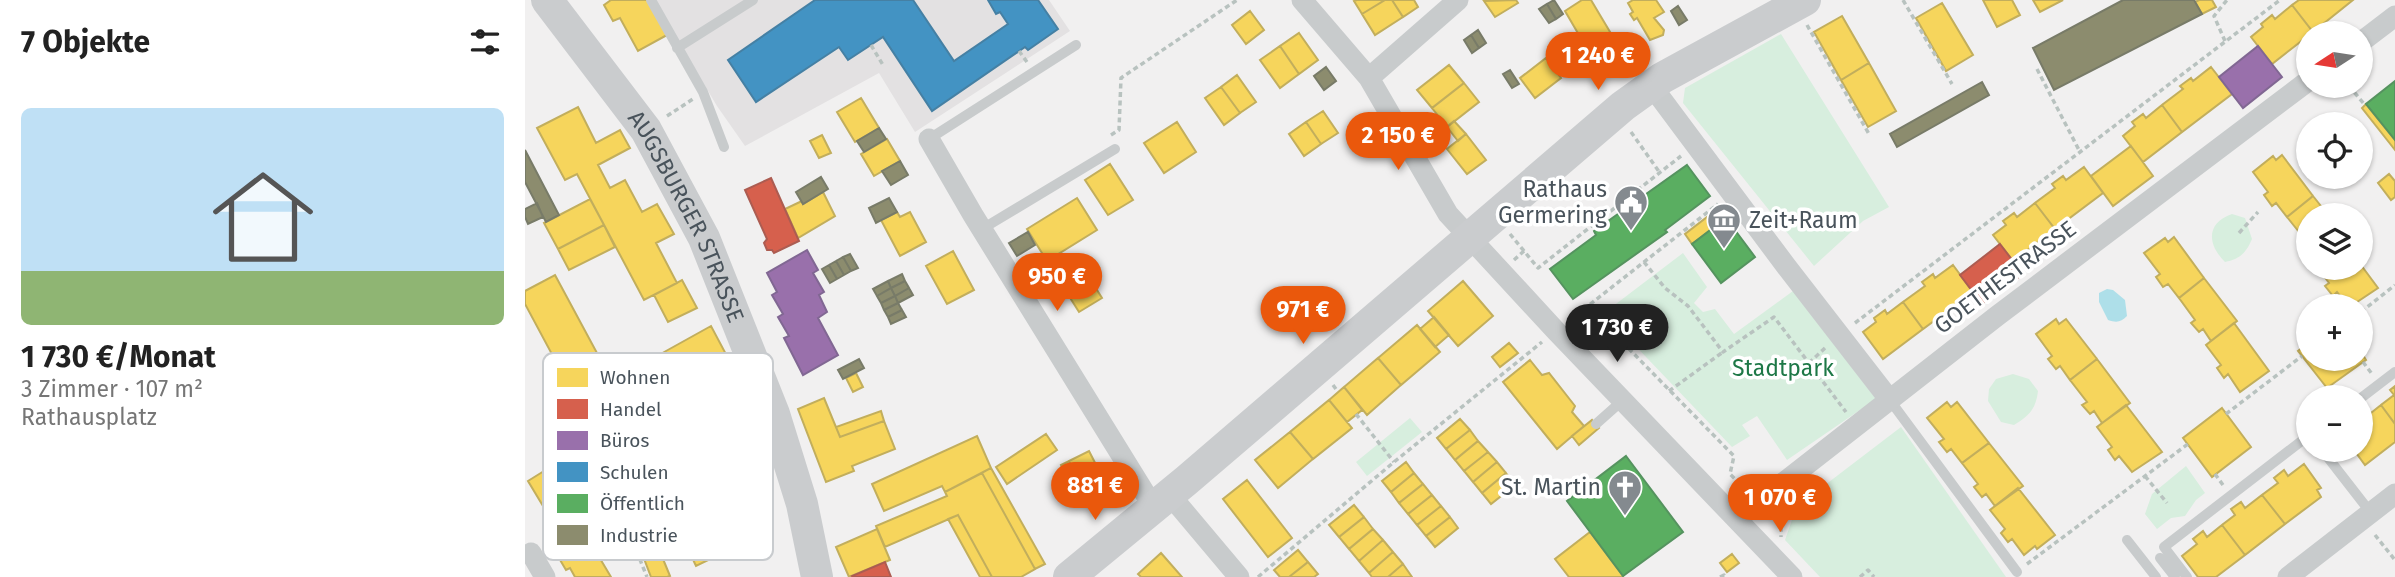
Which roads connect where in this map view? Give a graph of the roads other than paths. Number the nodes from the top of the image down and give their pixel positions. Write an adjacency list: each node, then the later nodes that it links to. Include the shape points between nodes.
1 (547, 0): 20 (street, AUGSBURGER STRASSE, via 646,131 704,238)
2 (651, 0): 11 (lane)
3 (753, 0): 11 (lane)
4 (1303, 0): 12 (street)
5 (1458, 0): 12 (street)
6 (2390, 0): 8 (street)
7 (1785, 5): 13 (street)
8 (2395, 13): 9 (street)
9 (2373, 32)
10 (1076, 44): 15 (lane)
11 (677, 48): 16 (lane, via 703,92)
12 (1369, 78): 19 (street, via 1441,205)
13 (1651, 85): 19 (street); 23 (street, via 1733,193 1783,270)
14 (2296, 90): 23 (street, GOETHESTRASSE)
15 (929, 139): 18 (street)
16 (724, 147)
17 (1115, 149): 18 (lane)
18 (982, 229): 30 (street)
19 (1469, 237): 24 (street); 30 (street)
20 (751, 353)
21 (2395, 372): 22 (lane)
22 (2373, 389)
23 (1889, 399): 32 (street, GOETHESTRASSE); 36 (lane)
24 (1623, 401): 26 (lane); 32 (street)
25 (773, 417): 38 (street, AUGSBURGER STRASSE, via 792,471)
26 (1596, 424)
27 (2296, 445): 44 (lane, via 2164,547)
28 (2330, 462): 31 (lane)
29 (2395, 494): 31 (street)
30 (1162, 501): 39 (street); 40 (street)
31 (2366, 516): 45 (street)
32 (1737, 519): 41 (street)
33 (2127, 540): 42 (lane)
34 (531, 553): 37 (street)
35 (2160, 558): 43 (lane)
36 (2017, 572)
37 (545, 577)
38 (817, 577)
39 (1069, 577)
40 (1239, 577)
41 (1792, 577)
42 (2156, 577)
43 (2175, 577)
44 (2187, 577)
45 (2288, 577)

